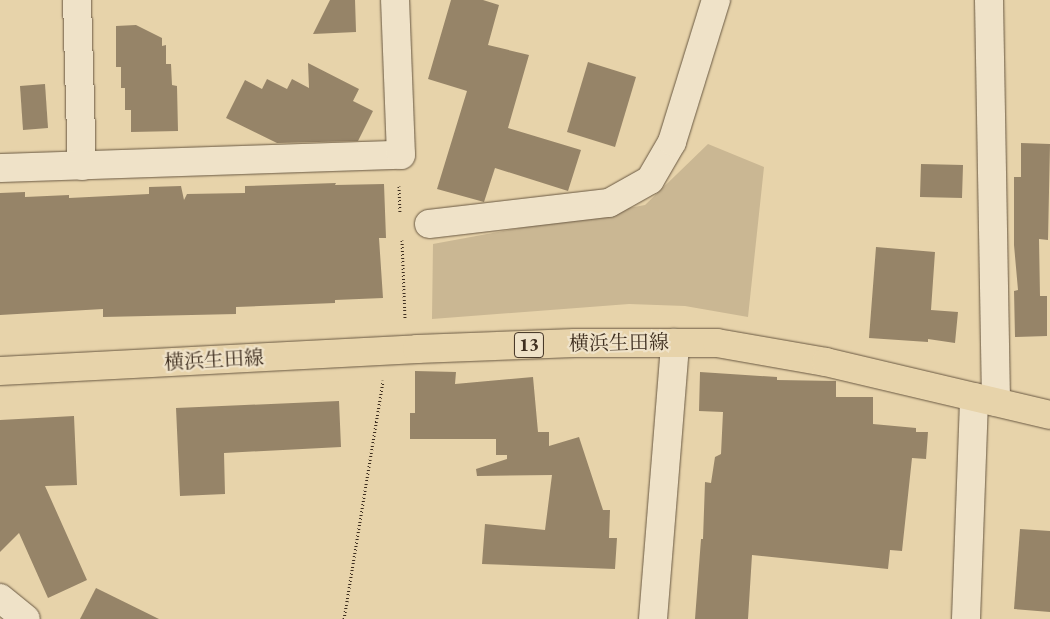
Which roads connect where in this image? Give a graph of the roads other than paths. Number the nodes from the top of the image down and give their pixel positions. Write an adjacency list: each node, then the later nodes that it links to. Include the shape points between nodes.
1 (77, 0): 5 (street)
2 (395, 0): 5 (street, via 401,155)
3 (716, 0): 7 (street, via 672,142 650,180 609,203)
4 (989, 0): 10 (street)
5 (82, 166): 6 (street)
6 (0, 168)
7 (429, 224)
8 (675, 343): 9 (main road, 横浜生田線 / 13, via 417,349); 10 (main road, 横浜生田線 / 13, via 717,343 789,354); 14 (street)
9 (0, 371)
10 (985, 400): 11 (main road, 横浜生田線 / 13); 15 (street)
11 (1050, 415)
12 (0, 598): 13 (street)
13 (26, 619)
14 (653, 619)
15 (966, 619)

